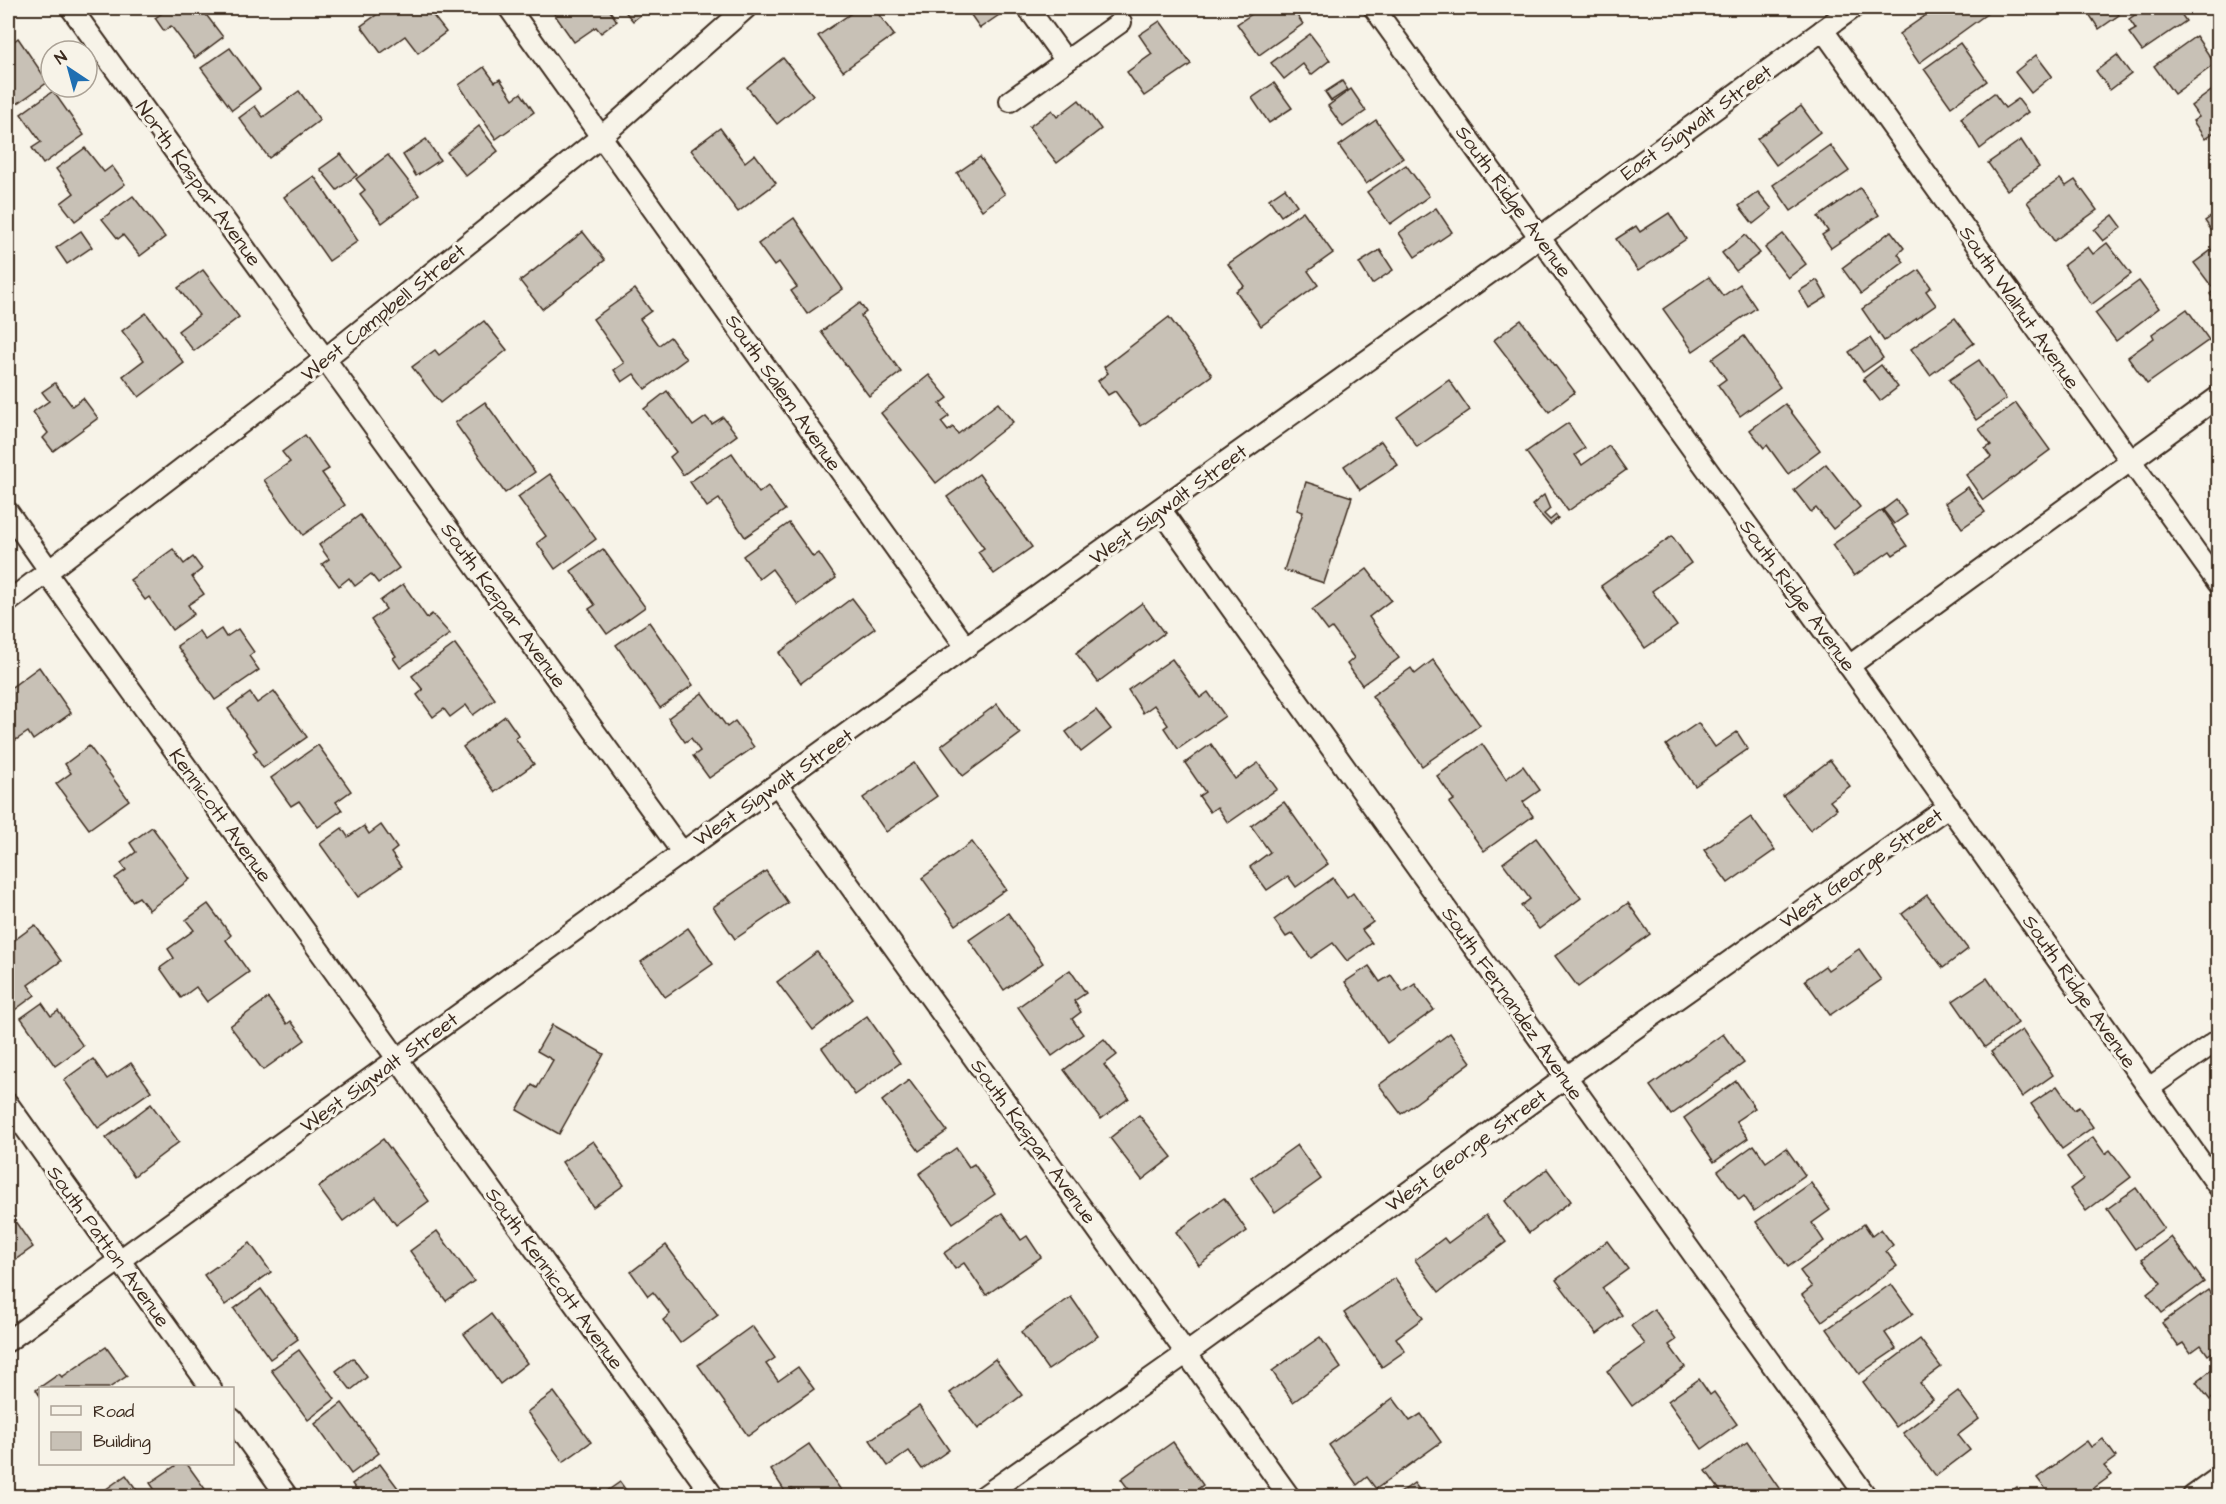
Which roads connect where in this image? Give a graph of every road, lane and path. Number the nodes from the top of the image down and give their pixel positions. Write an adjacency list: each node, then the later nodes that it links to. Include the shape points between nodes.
1 (71, 8): 13 (street, North Kaspar Avenue)
2 (509, 8): 11 (street, South Salem Avenue)
3 (746, 8): 11 (street, West Campbell Street)
4 (1028, 8): 9 (street)
5 (1374, 8): 12 (street, South Ridge Avenue)
6 (1853, 8): 8 (street, East Sigwalt Street)
7 (1120, 22): 9 (street)
8 (1822, 30): 12 (street, East Sigwalt Street); 15 (street, South Walnut Avenue)
9 (1066, 61): 10 (street)
10 (1010, 101)
11 (602, 136): 13 (street, West Campbell Street); 21 (street, South Salem Avenue)
12 (1540, 237): 16 (street, West Sigwalt Street); 22 (street, South Ridge Avenue)
13 (326, 358): 18 (street, West Campbell Street); 25 (street, South Kaspar Avenue)
14 (2218, 397): 15 (street)
15 (2128, 460): 19 (street, South Walnut Avenue); 22 (street)
16 (1161, 510): 21 (street, West Sigwalt Street); 28 (street, South Fernandez Avenue)
17 (8, 512): 18 (street, Kennicott Avenue)
18 (49, 570): 20 (street, West Campbell Street); 27 (street, Kennicott Avenue, via 55,585)
19 (2218, 583)
20 (8, 602)
21 (966, 647): 23 (street, West Sigwalt Street)
22 (1849, 666): 24 (street, South Ridge Avenue)
23 (778, 786): 25 (street, West Sigwalt Street); 34 (street, South Kaspar Avenue)
24 (1949, 806): 28 (street, West George Street); 29 (street, South Ridge Avenue)
25 (682, 852): 27 (street, West Sigwalt Street)
26 (2218, 1040): 29 (street)
27 (397, 1059): 32 (street, West Sigwalt Street); 39 (street, South Kennicott Avenue)
28 (1566, 1078): 34 (street, West George Street); 42 (street, South Fernandez Avenue)
29 (2149, 1088): 31 (street, South Ridge Avenue)
30 (8, 1104): 32 (street, South Patton Avenue)
31 (2218, 1186)
32 (118, 1259): 33 (street, West Sigwalt Street); 35 (street, South Patton Avenue)
33 (8, 1341)
34 (1187, 1353): 40 (street, West George Street); 41 (street, South Kaspar Avenue)
35 (210, 1387)
36 (234, 1422): 38 (street)
37 (2218, 1478): 43 (street)
38 (287, 1497)
39 (713, 1497)
40 (984, 1497)
41 (1289, 1497)
42 (1866, 1497)
43 (2193, 1497)

